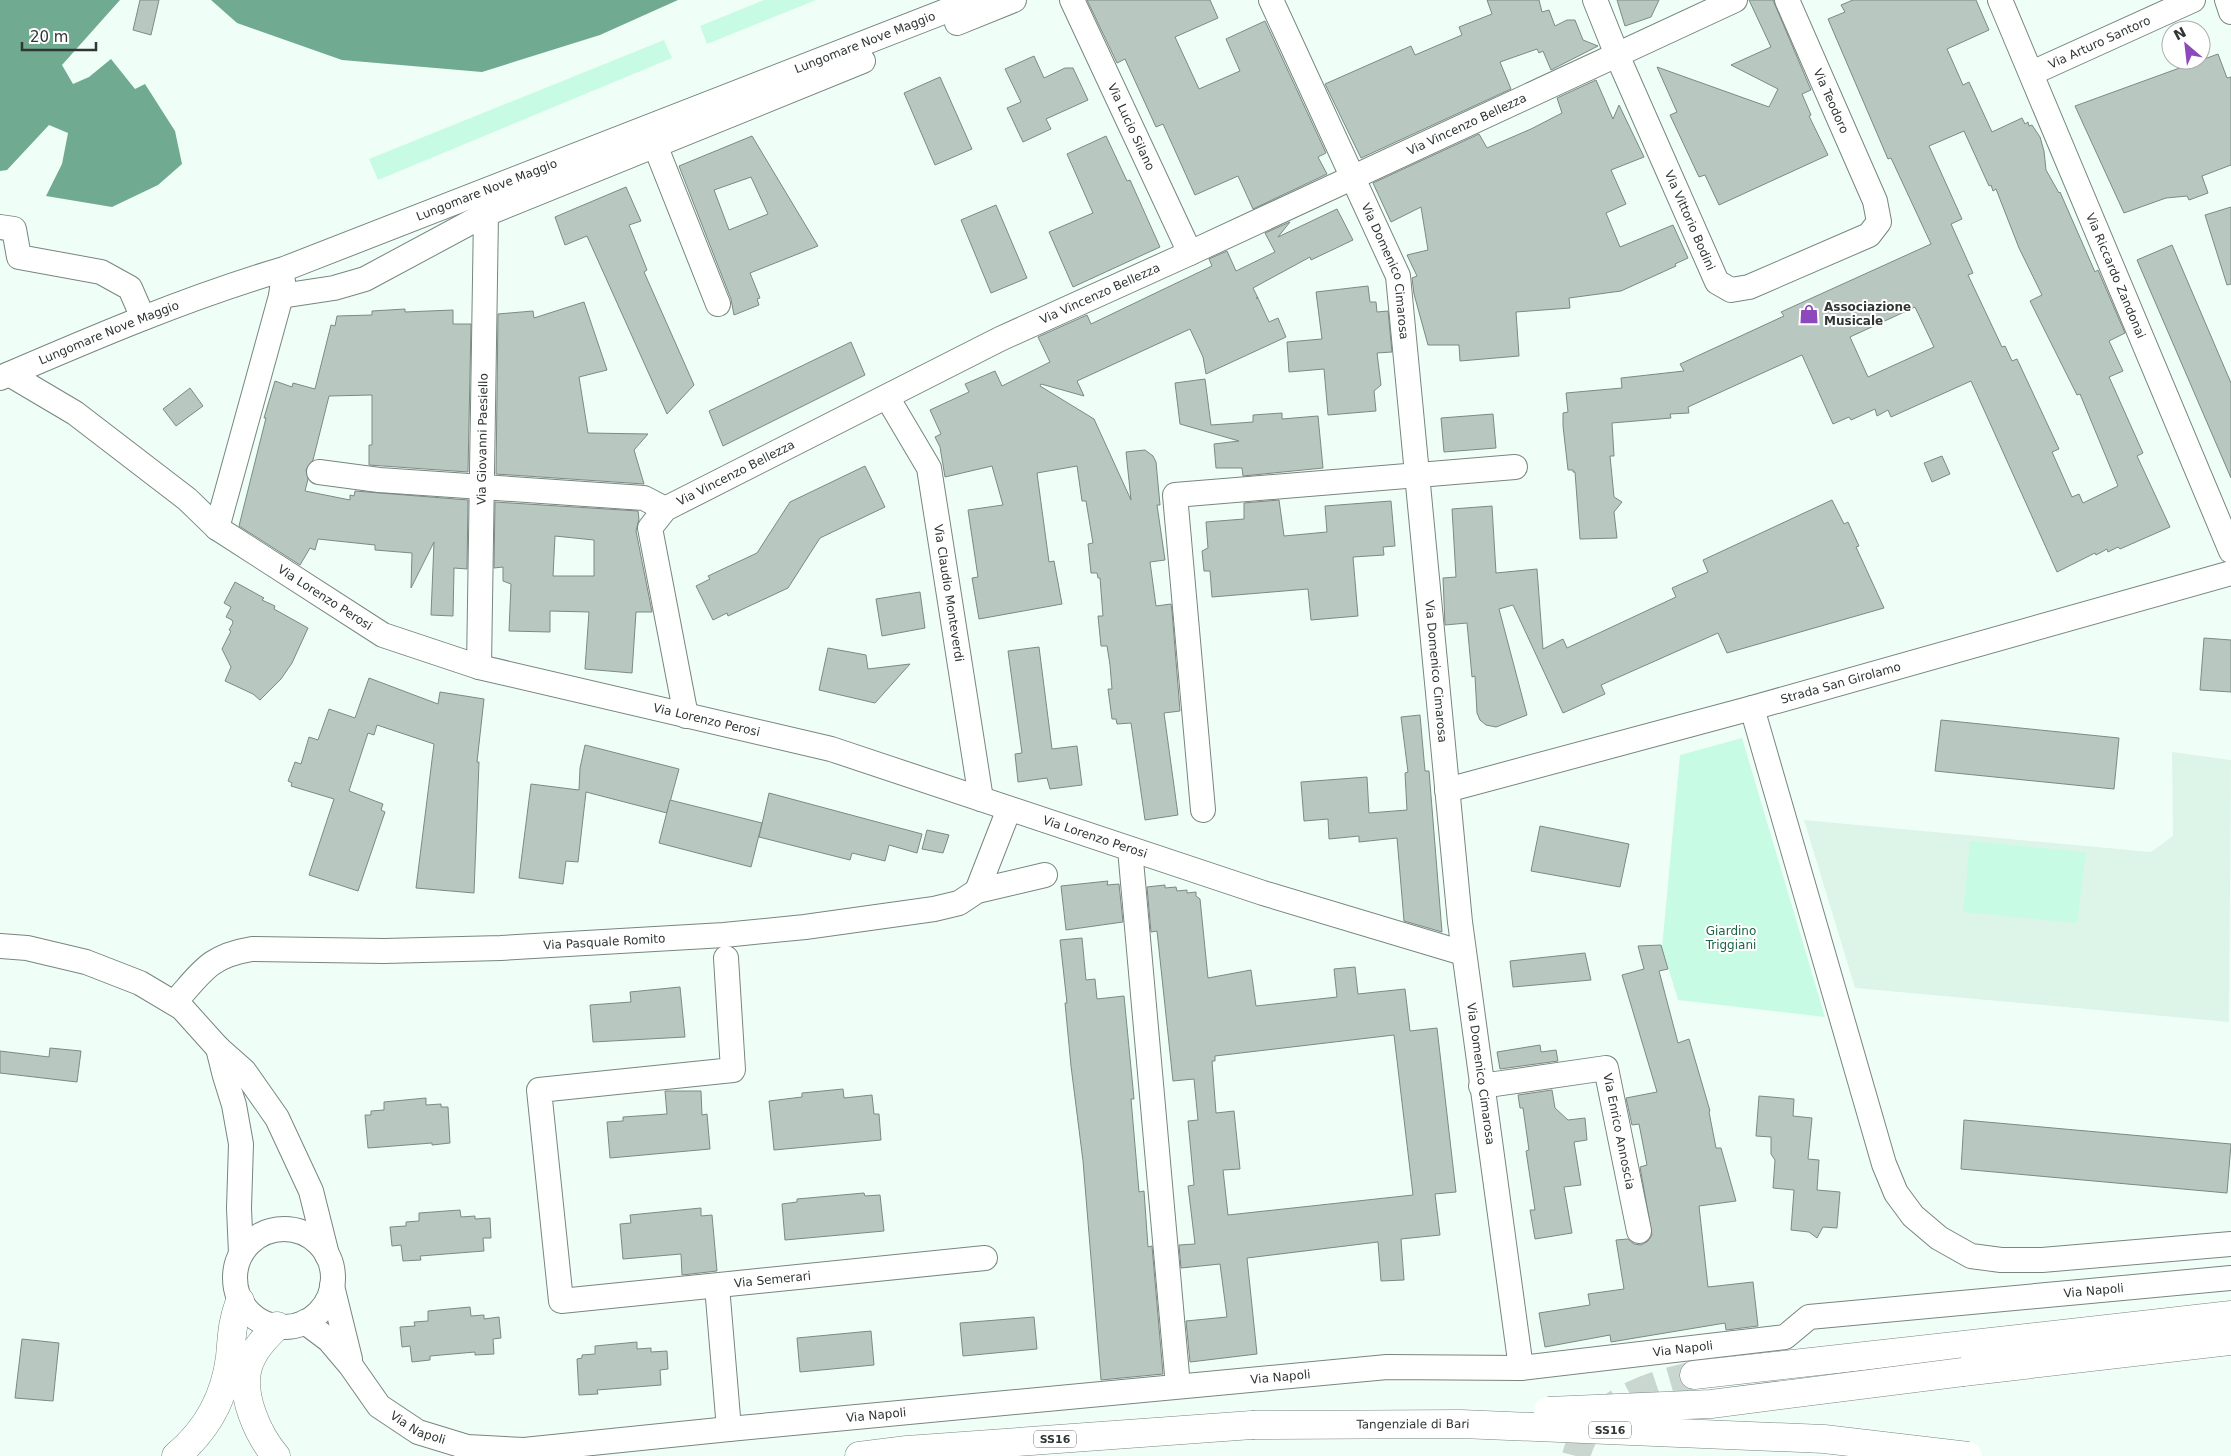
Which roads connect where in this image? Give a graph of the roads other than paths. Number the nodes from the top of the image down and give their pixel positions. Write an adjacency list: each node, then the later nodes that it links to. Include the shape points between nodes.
1 (974, 0): 20 (street, Lungomare Nove Maggio)
2 (1014, 0): 14 (street)
3 (1072, 0): 19 (street, Via Lucio Silano)
4 (1271, 0): 15 (street, Via Domenico Cimarosa)
5 (1595, 0): 12 (street, Via Vittorio Bodini)
6 (1736, 0): 12 (street, Via Vincenzo Bellezza)
7 (1786, 0): 16 (street, Via Teodoro)
8 (2000, 0): 13 (street, Via Riccardo Zandonai)
9 (2193, 0): 13 (street, Via Arturo Santoro)
10 (2227, 0): 11 (street)
11 (2231, 12)
12 (1617, 56): 15 (street, Via Vincenzo Bellezza); 16 (street, Via Vittorio Bodini, via 1717,282 1731,290 1749,287 1869,235 1879,222)
13 (2032, 73): 32 (street, Via Riccardo Zandonai)
14 (655, 145): 17 (street); 22 (street)
15 (1353, 178): 19 (street, Via Vincenzo Bellezza); 28 (street, Via Domenico Cimarosa, via 1398,276)
16 (1875, 201)
17 (486, 214): 21 (street, via 365,279 334,288); 29 (street, Via Giovanni Paesiello)
18 (0, 227): 23 (street, via 14,229 19,257 100,272 130,288)
19 (1190, 253): 25 (street, Via Vincenzo Bellezza, via 1000,339)
20 (284, 269): 21 (street); 23 (street, Lungomare Nove Maggio, via 226,286)
21 (281, 296): 31 (street)
22 (718, 304)
23 (143, 318): 24 (street, Lungomare Nove Maggio)
24 (5, 376): 31 (street, Via Lorenzo Perosi, via 74,413 187,499)
25 (886, 397): 30 (street, Via Vincenzo Bellezza); 38 (street, Via Claudio Monteverdi, via 929,468)
26 (1515, 467): 28 (street)
27 (319, 472): 29 (street, via 379,480)
28 (1418, 474): 37 (street, Via Domenico Cimarosa); 40 (street, via 1174,496)
29 (482, 485): 30 (street, via 644,498); 34 (street, Via Giovanni Paesiello)
30 (664, 509): 36 (street, Via Vincenzo Bellezza, via 650,528)
31 (217, 528): 34 (street, Via Lorenzo Perosi, via 382,635)
32 (2231, 551)
33 (2231, 573): 35 (street, Strada San Girolamo)
34 (479, 667): 36 (street, Via Lorenzo Perosi)
35 (1752, 708): 37 (street, Strada San Girolamo); 51 (street, via 1884,1164 1896,1193 1913,1216 1939,1238 1971,1256 2001,1260 2042,1260)
36 (686, 716): 38 (street, Via Lorenzo Perosi, via 831,749)
37 (1447, 790): 45 (street, Via Domenico Cimarosa)
38 (981, 799): 39 (street, Via Lorenzo Perosi)
39 (1008, 809): 41 (street, Via Lorenzo Perosi); 43 (street)
40 (1203, 810)
41 (1130, 849): 45 (street, Via Lorenzo Perosi); 66 (street)
42 (1045, 875): 43 (street, Via Pasquale Romito)
43 (976, 891): 47 (street, Via Pasquale Romito, via 959,903 934,909 724,935 501,948 384,951 252,949 231,952 209,964)
44 (0, 946): 47 (street, via 27,948 86,962)
45 (1463, 953): 49 (street, Via Domenico Cimarosa)
46 (726, 958): 57 (street, Via Semerari, via 733,1070 539,1090 561,1301)
47 (175, 1002): 48 (street)
48 (218, 1048): 52 (street, via 241,1144); 53 (street, via 244,1071 277,1118 311,1191)
49 (1481, 1086): 50 (street, Via Enrico Annoscia, via 1606,1068); 64 (street, Via Domenico Cimarosa)
50 (1639, 1231)
51 (2231, 1244)
52 (241, 1254): 53 (street, via 257,1238 277,1229 292,1229 306,1234); 58 (street, via 235,1277)
53 (327, 1254): 56 (street)
54 (985, 1258): 57 (street, Via Semerari)
55 (2231, 1278): 64 (street, Via Napoli, via 1809,1317 1785,1337)
56 (332, 1286): 60 (street, via 318,1313); 63 (street, Via Napoli)
57 (717, 1286): 68 (street)
58 (240, 1301): 61 (street, via 262,1322); 69 (highway, via 233,1319 224,1388 211,1417)
59 (2231, 1315): 65 (highway)
60 (305, 1322): 61 (street); 63 (street, Via Napoli, via 329,1340)
61 (277, 1326): 70 (highway, via 259,1344 248,1368 247,1396 255,1423)
62 (2231, 1341): 67 (highway, bridge, via 1711,1404)
63 (351, 1366): 68 (street, Via Napoli, via 379,1406 418,1432 467,1447 524,1450)
64 (1521, 1368): 66 (street, Via Napoli, via 1387,1367)
65 (1694, 1376)
66 (1178, 1386): 68 (street, Via Napoli)
67 (1252, 1425): 71 (highway, Tangenziale di Bari / SS16); 72 (highway, Tangenziale di Bari / SS16, bridge, via 1461,1424 1824,1439)
68 (729, 1429)
69 (176, 1456)
70 (276, 1456)
71 (859, 1456)
72 (1968, 1456)

